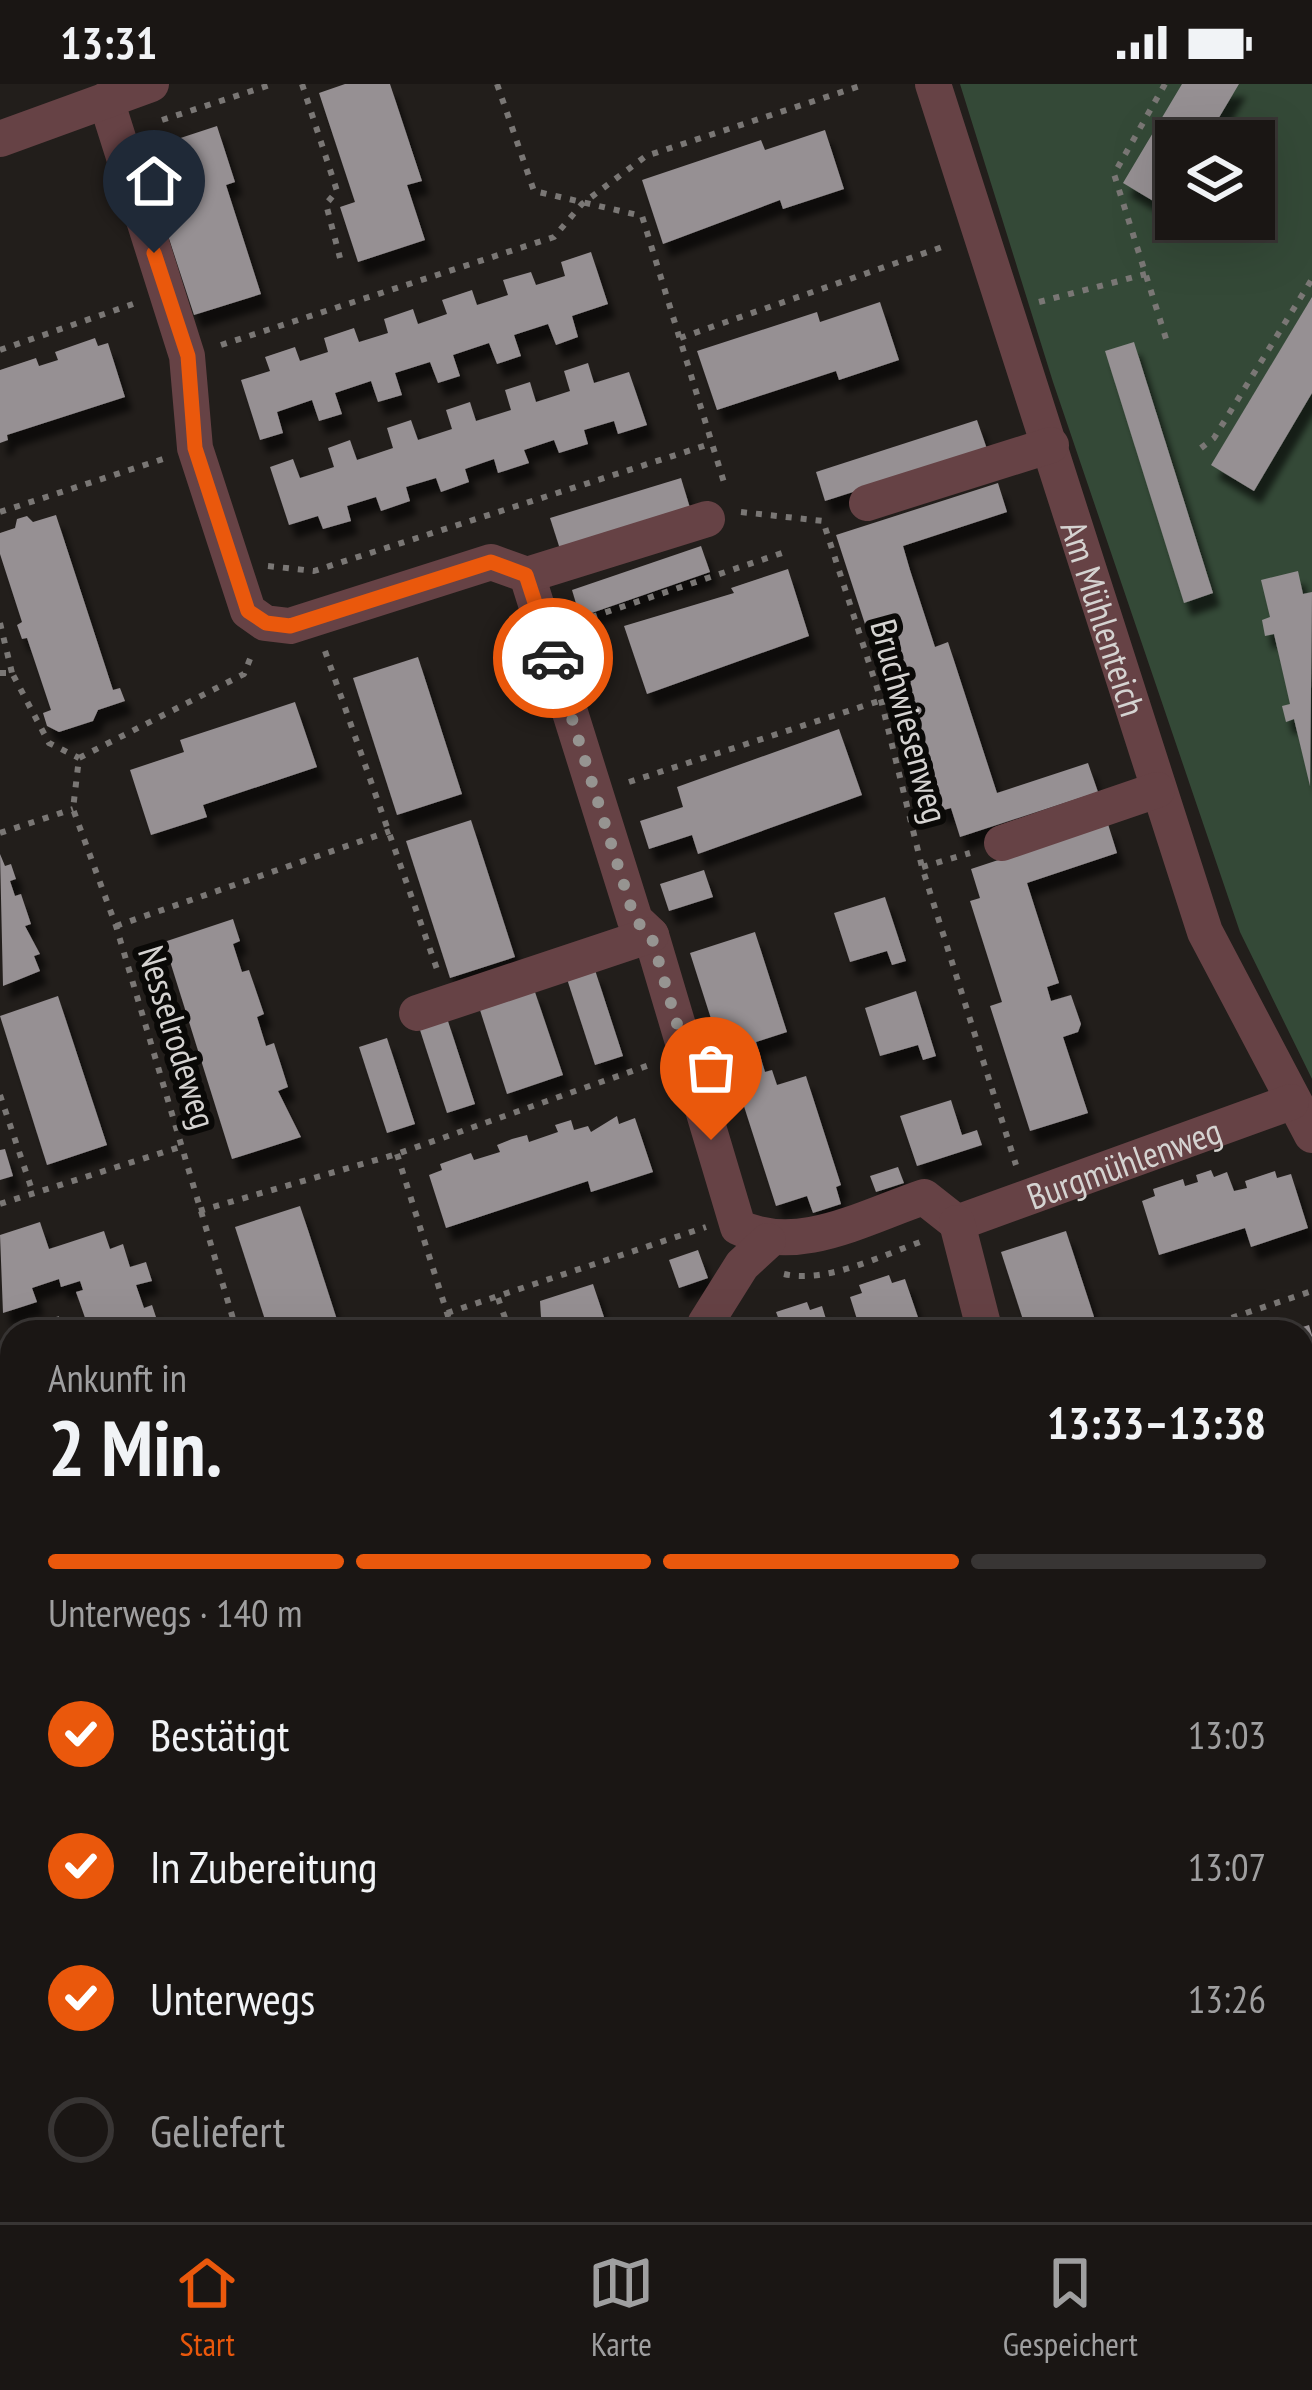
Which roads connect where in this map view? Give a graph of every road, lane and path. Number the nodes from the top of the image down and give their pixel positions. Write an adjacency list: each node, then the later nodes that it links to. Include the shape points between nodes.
1 (151, 84): 7 (street)
2 (302, 84): 11 (path, via 337,190 326,204)
3 (497, 84): 9 (path, Bruchwiesenweg, via 534,191)
4 (866, 84): 9 (path, via 646,156)
5 (933, 84): 10 (street, Am Mühlenteich)
6 (1165, 84): 12 (path, via 1114,174)
7 (106, 100): 8 (street); 14 (street)
8 (0, 139)
9 (582, 204): 16 (path, Bruchwiesenweg, via 642,216); 19 (path, via 554,237)
10 (980, 234): 15 (street, Am Mühlenteich); 16 (path)
11 (340, 258)
12 (1145, 274): 15 (path); 17 (path)
13 (1312, 279): 23 (path)
14 (166, 292): 18 (path); 19 (street)
15 (1006, 311): 21 (street, Am Mühlenteich)
16 (680, 338): 20 (path, Bruchwiesenweg)
17 (1168, 345)
18 (0, 350)
19 (188, 356): 22 (street)
20 (710, 444): 28 (path, via 314,571); 36 (path, Bruchwiesenweg, via 734,512 823,521)
21 (1051, 445): 24 (street); 38 (street, Am Mühlenteich)
22 (195, 448): 25 (path); 32 (street, via 248,611)
23 (1201, 448)
24 (867, 503)
25 (0, 512)
26 (707, 520): 29 (street)
27 (785, 552): 33 (path)
28 (256, 563)
29 (526, 575): 30 (street, via 491,562); 33 (street)
30 (314, 619): 32 (street); 41 (path)
31 (0, 622): 35 (path)
32 (266, 623): 37 (path, via 244,674)
33 (545, 633): 39 (street)
34 (0, 673): 35 (path)
35 (12, 673): 37 (path, via 50,743)
36 (880, 700): 39 (path); 44 (path, Bruchwiesenweg)
37 (79, 758): 40 (path, Nesselrodeweg)
38 (1157, 790): 43 (street); 50 (street, Am Mühlenteich, via 1205,932)
39 (597, 793): 46 (street, via 635,920)
40 (73, 809): 42 (path); 45 (path, Nesselrodeweg)
41 (390, 831): 45 (path); 47 (path)
42 (0, 833)
43 (1002, 843): 44 (path)
44 (922, 867): 55 (path, Bruchwiesenweg)
45 (116, 926): 52 (path, Nesselrodeweg)
46 (651, 935): 47 (street); 48 (street)
47 (432, 1007)
48 (684, 1054): 53 (path); 60 (street, via 738,1227)
49 (0, 1094): 54 (path)
50 (1291, 1102): 51 (street, Am Mühlenteich); 55 (street, Burgmühlenweg)
51 (1312, 1136)
52 (183, 1146): 54 (path); 57 (path, Nesselrodeweg)
53 (397, 1154): 57 (path); 63 (path)
54 (33, 1193): 56 (path)
55 (1026, 1197): 58 (street, Burgmühlenweg)
56 (0, 1204)
57 (199, 1211): 66 (path, Nesselrodeweg)
58 (957, 1222): 60 (street, via 924,1197 798,1239); 70 (street)
59 (708, 1226): 62 (path)
60 (768, 1241): 69 (street, via 742,1265)
61 (1312, 1291): 71 (path)
62 (498, 1298): 63 (path); 68 (path)
63 (447, 1313): 67 (path)
64 (56, 1317): 65 (path)
65 (57, 1320)
66 (233, 1320)
67 (449, 1320)
68 (506, 1320)
69 (708, 1320)
70 (983, 1320)
71 (1225, 1320)

